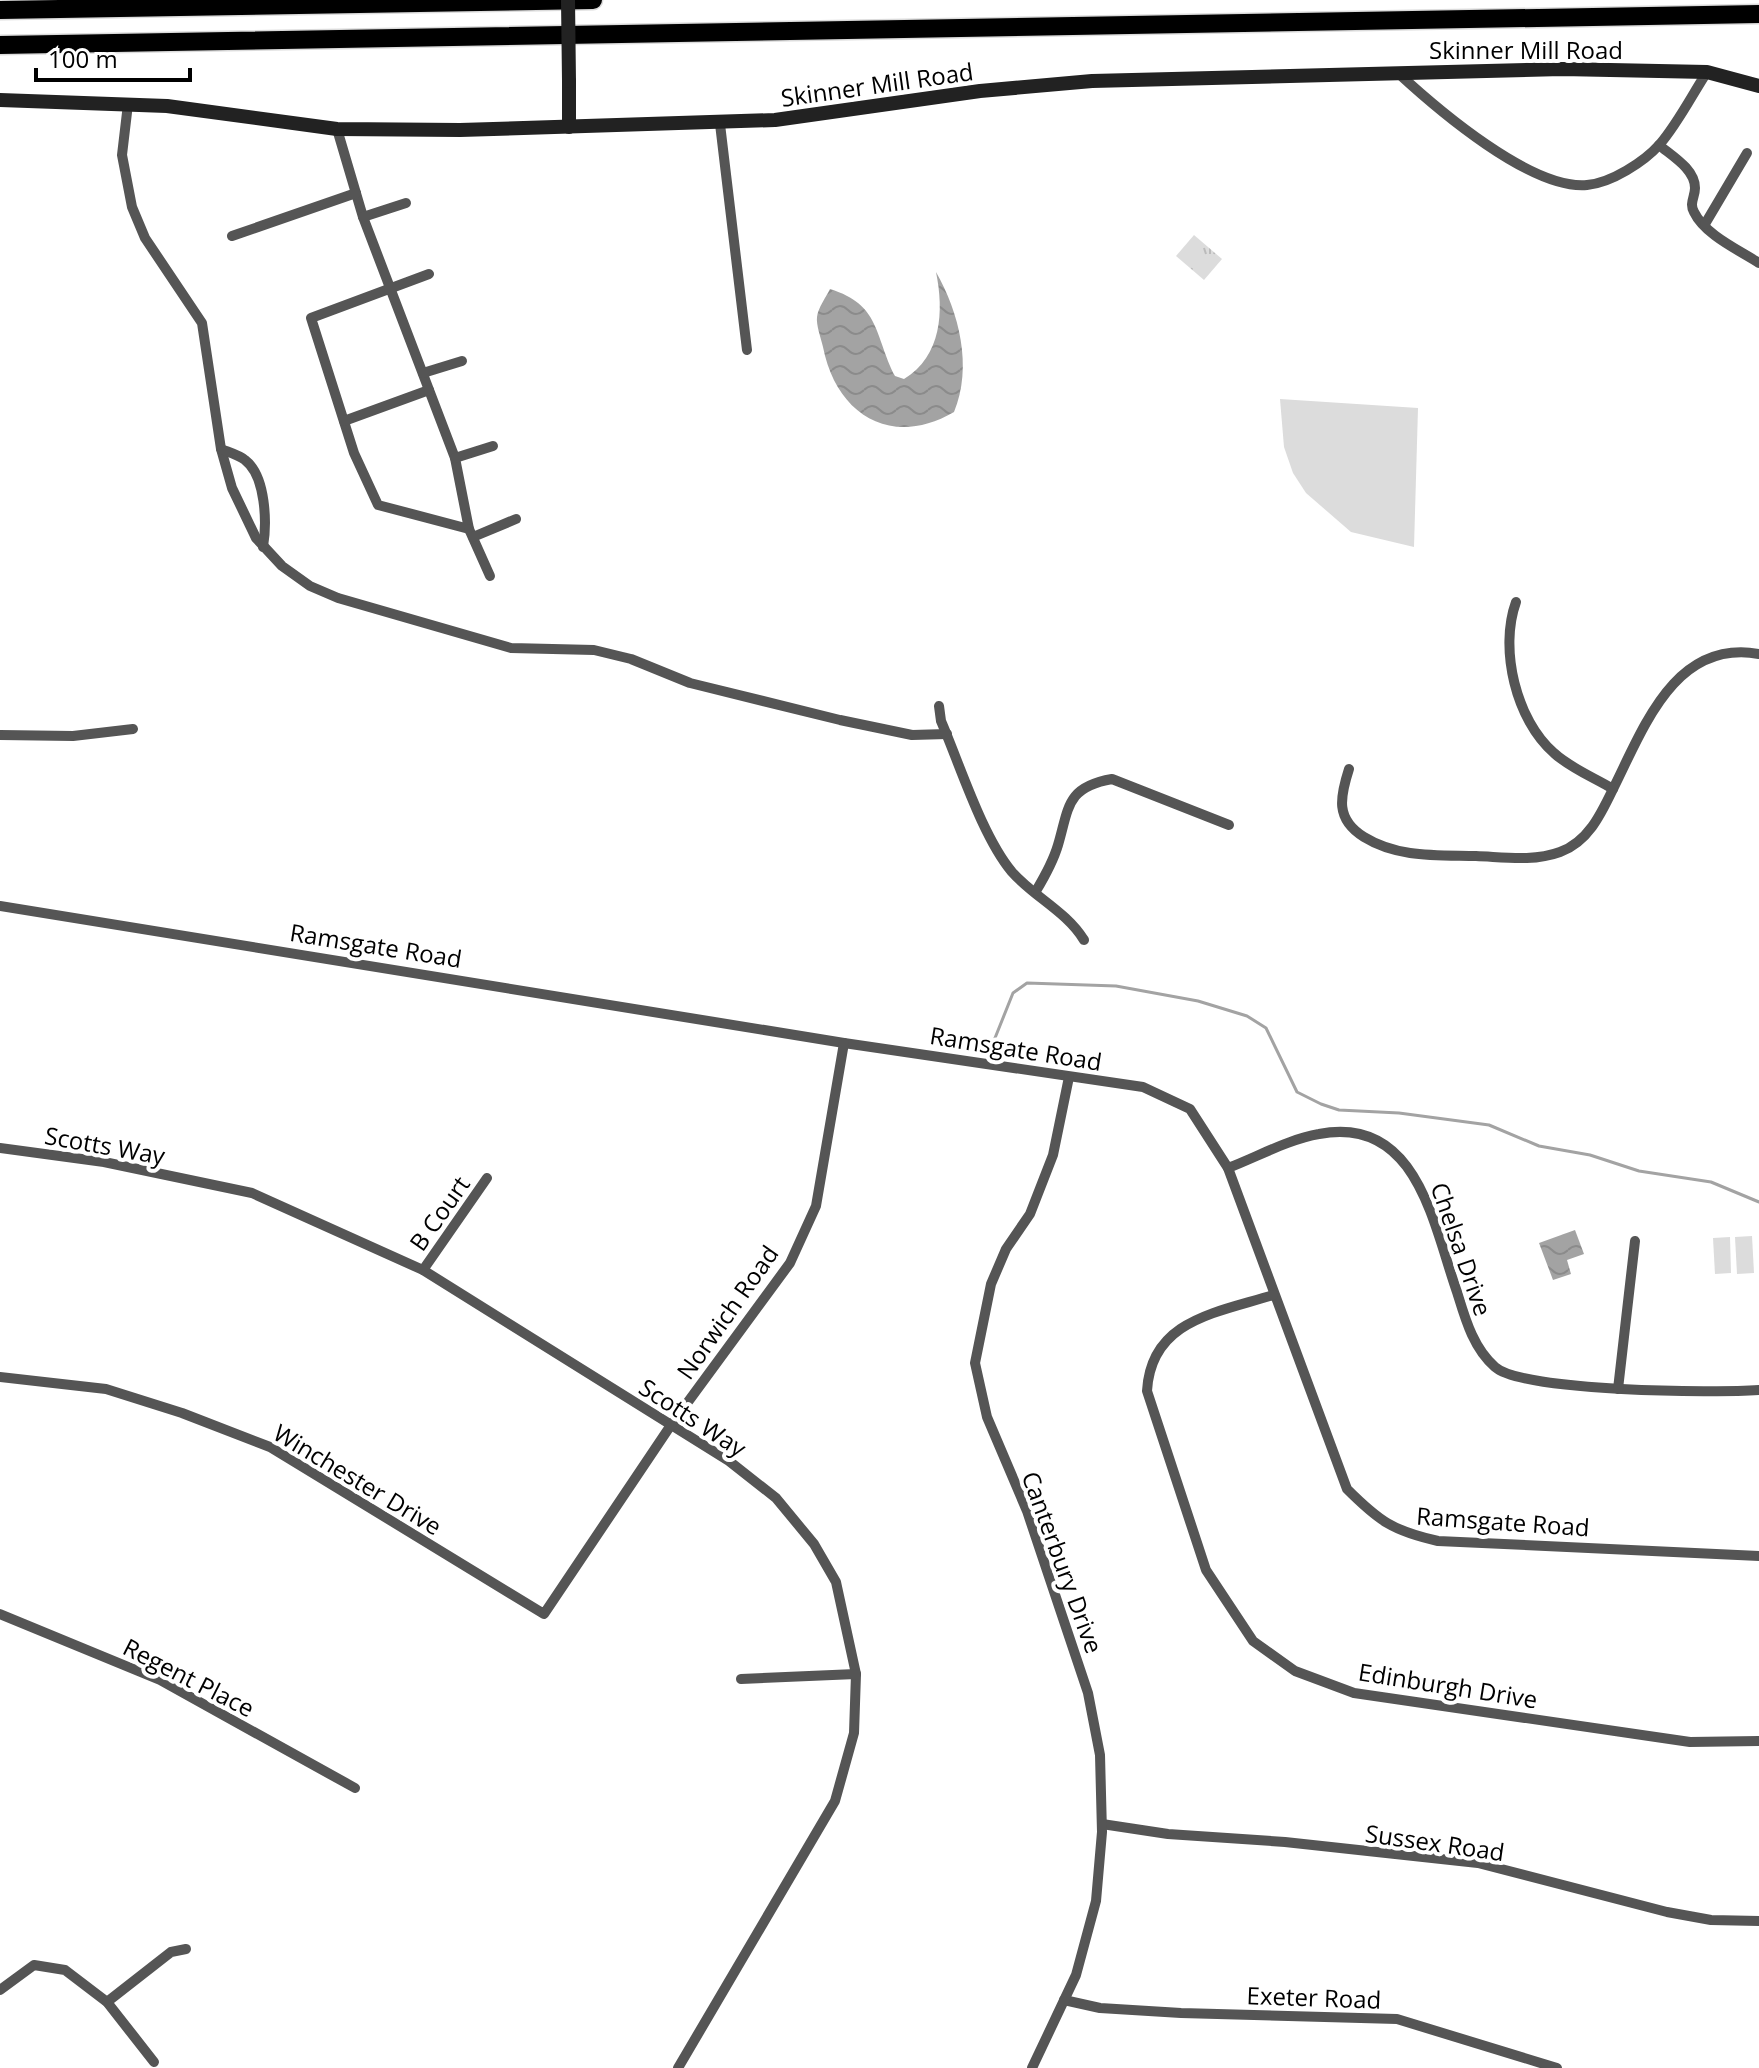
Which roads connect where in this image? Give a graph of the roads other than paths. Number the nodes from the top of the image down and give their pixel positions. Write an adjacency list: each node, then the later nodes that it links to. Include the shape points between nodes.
1 (568, 0): 12 (street, bridge)
2 (593, 0): 3 (highway)
3 (0, 10)
4 (1759, 14): 5 (highway)
5 (0, 45)
6 (1397, 72): 7 (street, Skinner Mill Road); 11 (street, Skinner Mill Road, via 1078,82); 14 (street, via 1430,103 1553,180 1585,186 1609,181)
7 (1707, 72): 8 (street, Skinner Mill Road); 14 (street)
8 (1759, 86)
9 (0, 100): 10 (street, Skinner Mill Road)
10 (128, 104): 13 (street, Skinner Mill Road); 30 (street, via 124,178 145,238 202,323)
11 (720, 124): 12 (street, Skinner Mill Road); 24 (street)
12 (569, 127): 13 (street, Skinner Mill Road)
13 (337, 129): 16 (street)
14 (1659, 145): 19 (street, via 1689,170 1695,186 1694,214)
15 (1747, 153): 19 (street)
16 (356, 193): 18 (street); 20 (street)
17 (406, 203): 18 (street)
18 (363, 217): 23 (street)
19 (1705, 224): 21 (street)
20 (232, 236)
21 (1759, 263)
22 (429, 274): 23 (street)
23 (389, 287): 26 (street); 28 (street, via 311,318)
24 (747, 350)
25 (462, 361): 26 (street)
26 (423, 373): 27 (street)
27 (429, 390): 28 (street); 31 (street)
28 (344, 421): 33 (street, via 378,505)
29 (493, 446): 31 (street)
30 (221, 449): 34 (street, via 232,488); 34 (street, via 245,459 259,476)
31 (455, 458): 33 (street)
32 (516, 519): 33 (street)
33 (471, 533): 35 (street)
34 (263, 547): 40 (street, via 310,586 338,598 511,648 594,650 690,683 840,720 912,735)
35 (490, 576)
36 (1516, 602): 43 (street, via 1510,629 1514,673 1530,726 1555,755)
37 (1759, 654): 43 (street, via 1723,652 1682,672)
38 (939, 706): 40 (street)
39 (133, 729): 41 (street, via 73,736)
40 (947, 734): 45 (street, via 985,827 1010,870)
41 (0, 735)
42 (1349, 769): 43 (street, via 1340,802 1351,829 1384,847 1416,855 1537,858 1561,852 1591,828)
43 (1613, 789)
44 (1229, 825): 45 (street, via 1112,779 1097,781 1068,803 1049,869)
45 (1036, 891): 47 (street)
46 (0, 906): 48 (street, Ramsgate Road)
47 (1084, 940)
48 (844, 1043): 49 (street, Ramsgate Road); 59 (street, Norwich Road, via 816,1206 807,1227 790,1263)
49 (1069, 1077): 51 (street, Ramsgate Road, via 1143,1087 1190,1109); 67 (street, Canterbury Drive, via 1053,1155 1030,1214 991,1284 975,1363 987,1417 1032,1525 1088,1693 1100,1755)
50 (0, 1148): 54 (street, Scotts Way, via 104,1162 252,1193)
51 (1228, 1168): 55 (street, Ramsgate Road); 57 (street, Chelsa Drive, via 1319,1133 1366,1134 1401,1155 1421,1186 1471,1334 1496,1369)
52 (487, 1178): 54 (street, B Court)
53 (1635, 1241): 57 (street)
54 (423, 1270): 59 (street, Scotts Way)
55 (1273, 1295): 60 (street, Ramsgate Road, via 1347,1489 1378,1521 1400,1533 1438,1541); 65 (street, Edinburgh Drive, via 1192,1321 1161,1342 1148,1369 1155,1425 1206,1570 1253,1641 1295,1671 1354,1693 1690,1742)
56 (0, 1377): 62 (street, Winchester Drive, via 106,1389 270,1447)
57 (1618, 1389): 58 (street, Chelsa Drive)
58 (1759, 1390)
59 (671, 1425): 62 (street, Norwich Road); 63 (street, Scotts Way, via 776,1498 814,1544 836,1582)
60 (1759, 1556)
61 (0, 1614): 66 (street, Regent Place, via 160,1680)
62 (544, 1614)
63 (856, 1674): 64 (street); 74 (street, Scotts Way, via 854,1733 835,1801)
64 (741, 1679)
65 (1759, 1741)
66 (355, 1788)
67 (1102, 1824): 68 (street, Sussex Road, via 1478,1863 1667,1912); 71 (street, Canterbury Drive, via 1096,1901)
68 (1759, 1921)
69 (186, 1949): 72 (street, via 171,1952)
70 (0, 1990): 72 (street, via 34,1965 65,1970)
71 (1064, 2000): 75 (street, Canterbury Drive); 76 (street, Exeter Road, via 1181,2013 1397,2019)
72 (107, 2002): 73 (street)
73 (154, 2062)
74 (678, 2068)
75 (1032, 2068)
76 (1557, 2068)

